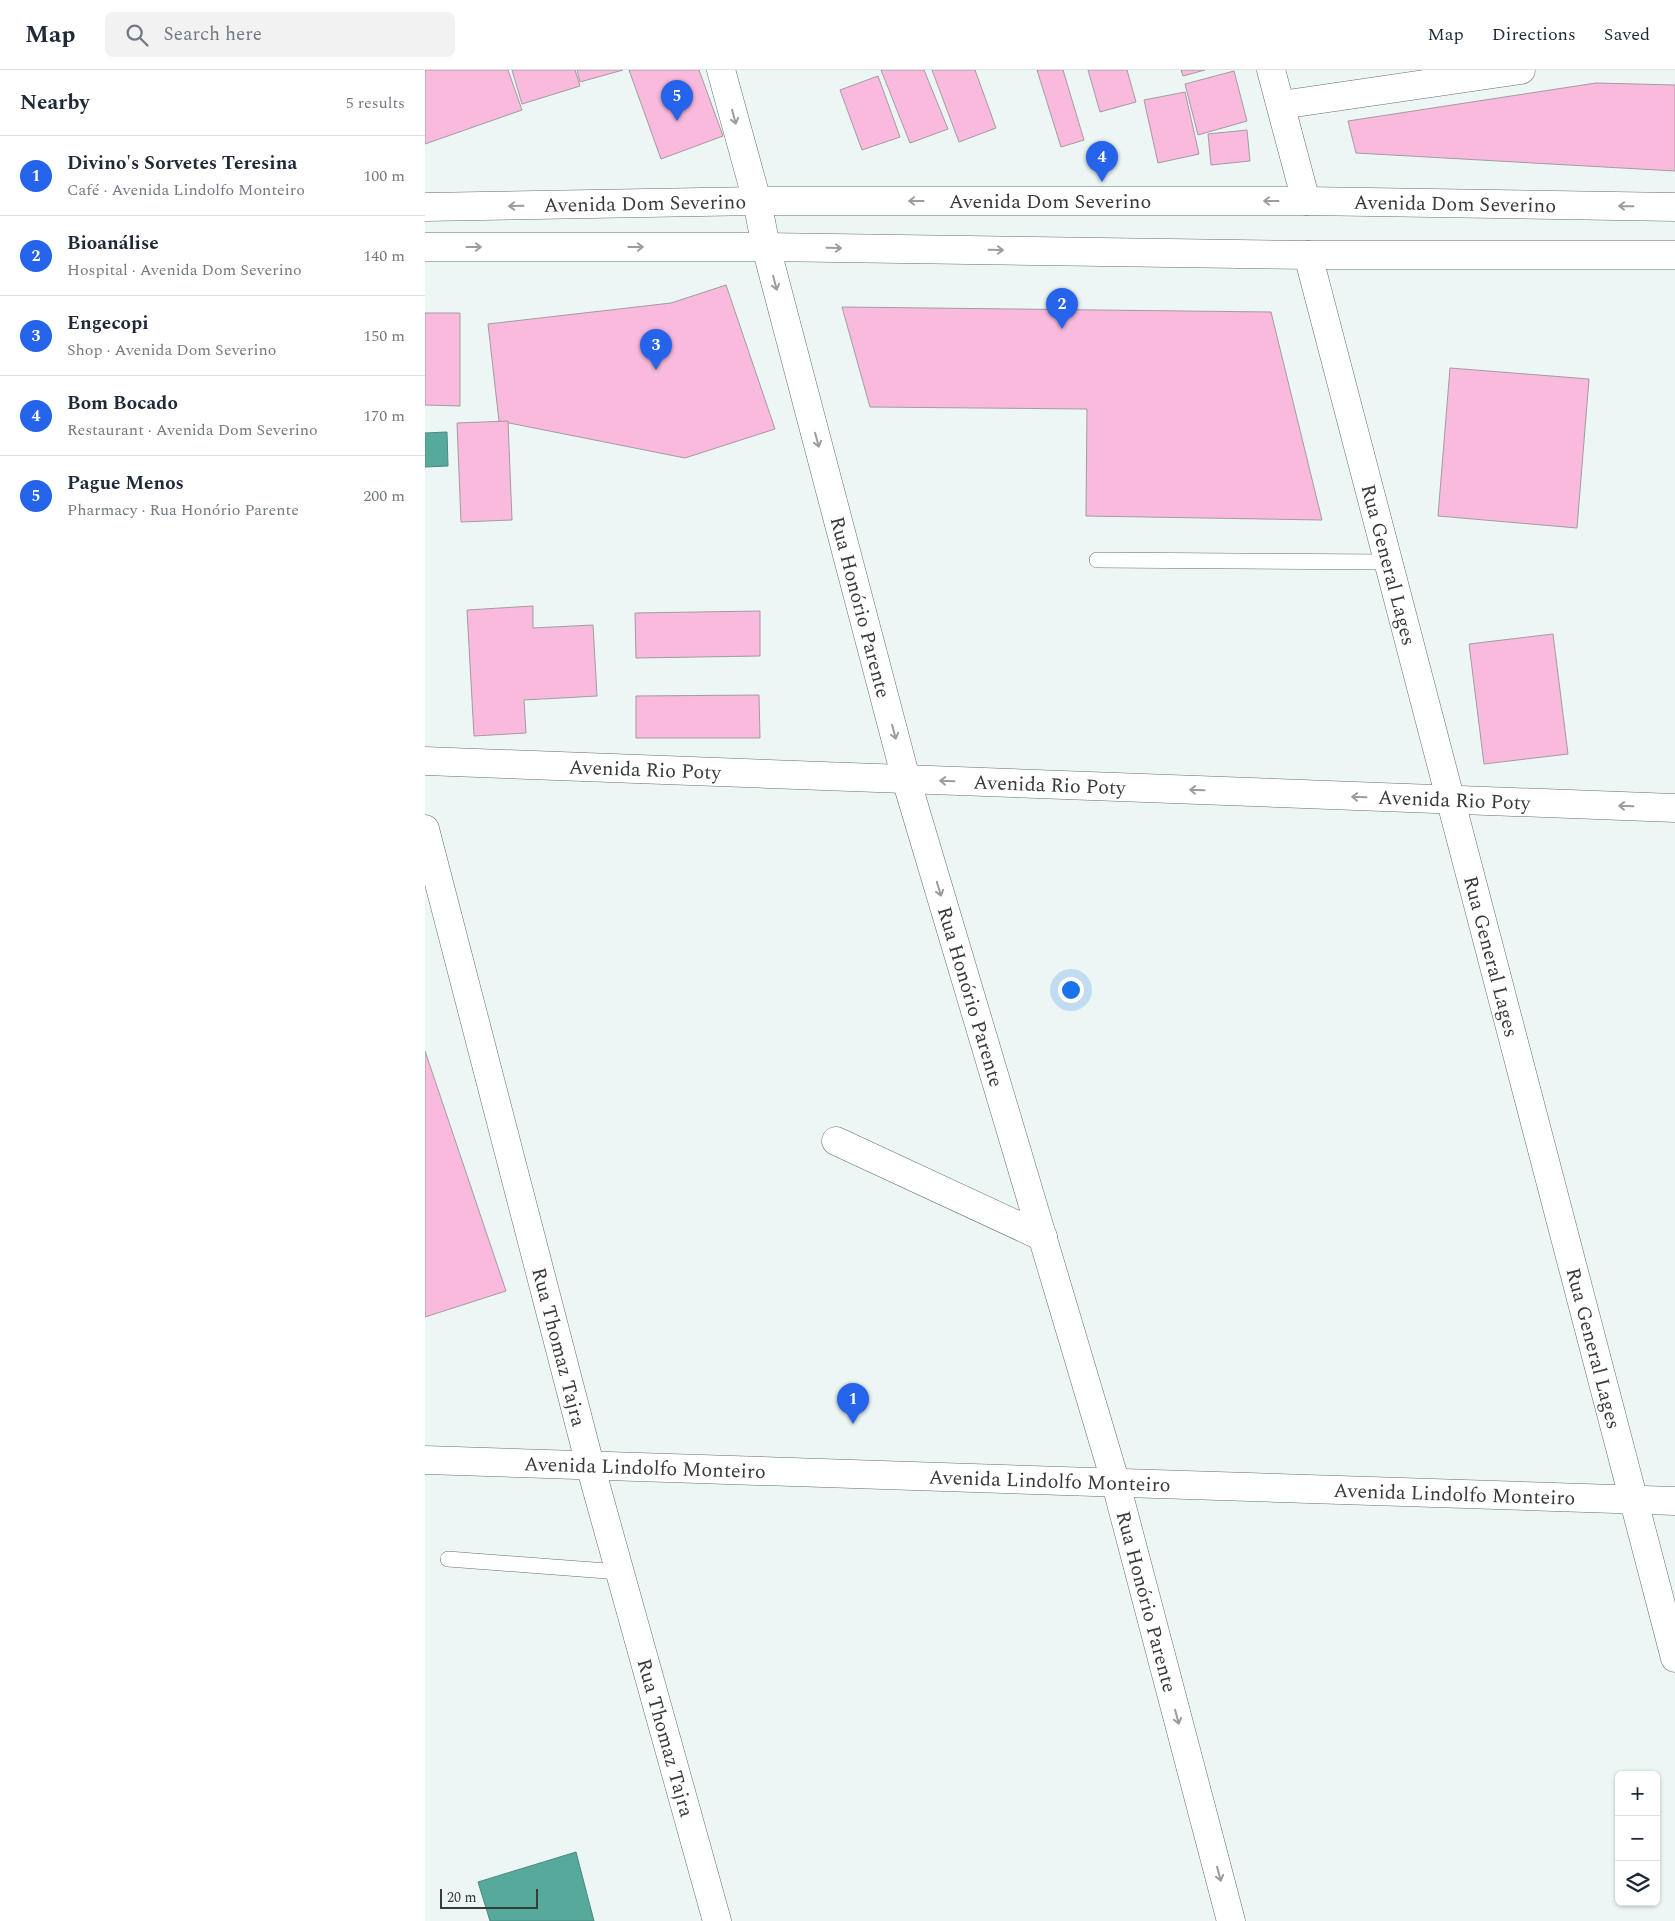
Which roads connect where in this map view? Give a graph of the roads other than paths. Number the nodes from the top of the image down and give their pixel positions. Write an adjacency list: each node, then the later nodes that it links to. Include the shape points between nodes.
1 (721, 70): 5 (street, Rua Honório Parente, one-way to 5)
2 (1271, 70): 4 (street)
3 (1521, 70): 4 (street)
4 (1281, 105): 6 (street)
5 (757, 201): 6 (street, Avenida Dom Severino, one-way to 5); 7 (street, Avenida Dom Severino, one-way to 7); 10 (street, Rua Honório Parente)
6 (1306, 201): 8 (street, Avenida Dom Severino, one-way to 6)
7 (425, 207)
8 (1675, 207)
9 (425, 247): 10 (street, one-way to 10)
10 (766, 247): 11 (street, one-way to 11); 16 (street, Rua Honório Parente, one-way to 16)
11 (1308, 255): 12 (street); 14 (street, Rua General Lages)
12 (1675, 255)
13 (1097, 560): 14 (lane)
14 (1388, 562): 17 (street, Rua General Lages)
15 (425, 761): 16 (street, Avenida Rio Poty)
16 (907, 779): 17 (street, Avenida Rio Poty, one-way to 16); 21 (street, Rua Honório Parente, one-way to 21)
17 (1450, 800): 18 (street, Avenida Rio Poty, one-way to 17); 25 (street, Rua General Lages)
18 (1675, 808)
19 (425, 830): 23 (street, Rua Thomaz Tajra)
20 (836, 1142): 21 (street)
21 (1043, 1237): 24 (street, Rua Honório Parente)
22 (425, 1460): 23 (street, Avenida Lindolfo Monteiro)
23 (590, 1465): 24 (street, Avenida Lindolfo Monteiro); 28 (street, Rua Thomaz Tajra)
24 (1116, 1484): 25 (street, Avenida Lindolfo Monteiro); 31 (street, Rua Honório Parente, one-way to 31)
25 (1633, 1500): 26 (street, Avenida Lindolfo Monteiro); 29 (street, Rua General Lages)
26 (1675, 1501)
27 (449, 1559): 28 (lane)
28 (620, 1572): 30 (street, Rua Thomaz Tajra)
29 (1675, 1658)
30 (717, 1921)
31 (1231, 1921)

